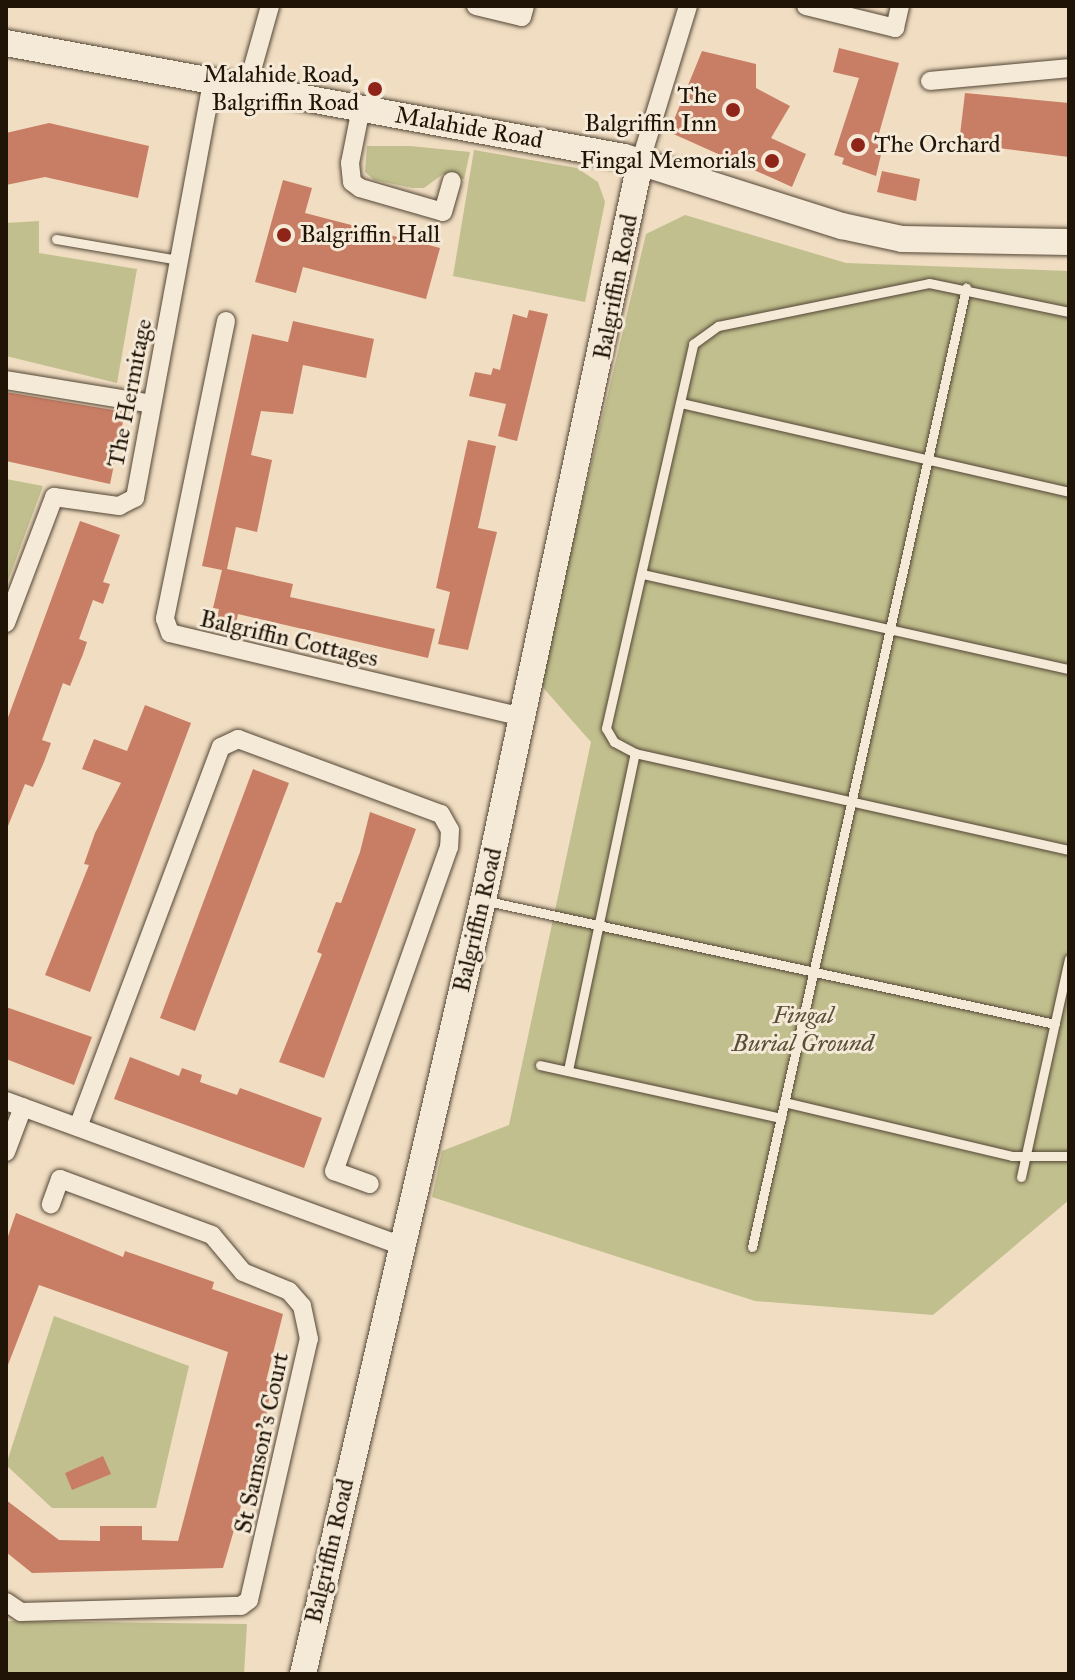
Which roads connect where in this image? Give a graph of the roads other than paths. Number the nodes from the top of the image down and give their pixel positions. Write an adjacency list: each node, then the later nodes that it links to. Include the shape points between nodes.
1 (270, 6): 11 (street)
2 (476, 6): 3 (street, via 522,17)
3 (525, 6)
4 (688, 6): 13 (street)
5 (806, 6): 6 (street, via 895,28)
6 (900, 6)
7 (6, 43): 10 (main road, Malahide Road)
8 (1069, 68): 9 (street)
9 (930, 81)
10 (212, 83): 11 (main road, Malahide Road); 17 (street, The Hermitage)
11 (247, 88): 12 (main road, Malahide Road)
12 (361, 108): 13 (main road, Malahide Road); 14 (street, via 350,163 352,182 443,212)
13 (640, 163): 16 (main road, Malahide Road, via 842,226 902,239); 30 (main road, Balgriffin Road)
14 (452, 181)
15 (56, 239): 17 (lane)
16 (1069, 242)
17 (179, 260): 23 (street, The Hermitage)
18 (966, 288): 19 (lane); 22 (lane, via 929,283 882,288 718,326 693,344); 24 (lane)
19 (1069, 312)
20 (226, 321): 30 (street, Balgriffin Cottages, via 165,619 170,633 187,642)
21 (6, 380): 23 (street)
22 (681, 403): 24 (lane); 26 (lane)
23 (152, 404): 27 (street, The Hermitage, via 135,498 119,506 54,497)
24 (927, 459): 25 (lane); 28 (lane)
25 (1069, 492)
26 (643, 574): 28 (lane); 31 (lane, via 606,728 614,742)
27 (6, 623)
28 (890, 629): 29 (lane); 32 (lane)
29 (1069, 669)
30 (522, 717): 34 (main road, Balgriffin Road)
31 (635, 753): 32 (lane); 35 (lane)
32 (851, 801): 33 (lane); 37 (lane)
33 (1069, 850)
34 (483, 900): 35 (lane); 51 (main road, Balgriffin Road)
35 (598, 924): 37 (lane); 40 (lane)
36 (1069, 959): 38 (lane)
37 (813, 971): 38 (lane); 41 (lane)
38 (1055, 1024): 46 (lane)
39 (540, 1065): 40 (lane)
40 (568, 1070): 43 (lane)
41 (784, 1102): 43 (lane); 46 (lane)
42 (15, 1104): 44 (street); 45 (street)
43 (781, 1118): 52 (lane)
44 (78, 1127): 49 (street, via 221,747 238,739 441,814 450,830 449,847 334,1171); 51 (street)
45 (6, 1152)
46 (1026, 1156): 47 (lane); 48 (lane)
47 (1069, 1156)
48 (1021, 1177)
49 (370, 1184)
50 (51, 1204): 53 (street, St Samson's Court, via 60,1179 212,1235 243,1272 289,1291 302,1306 309,1339 249,1600 241,1606 21,1612)
51 (399, 1245): 54 (main road, Balgriffin Road)
52 (752, 1247)
53 (6, 1602)
54 (303, 1674)

